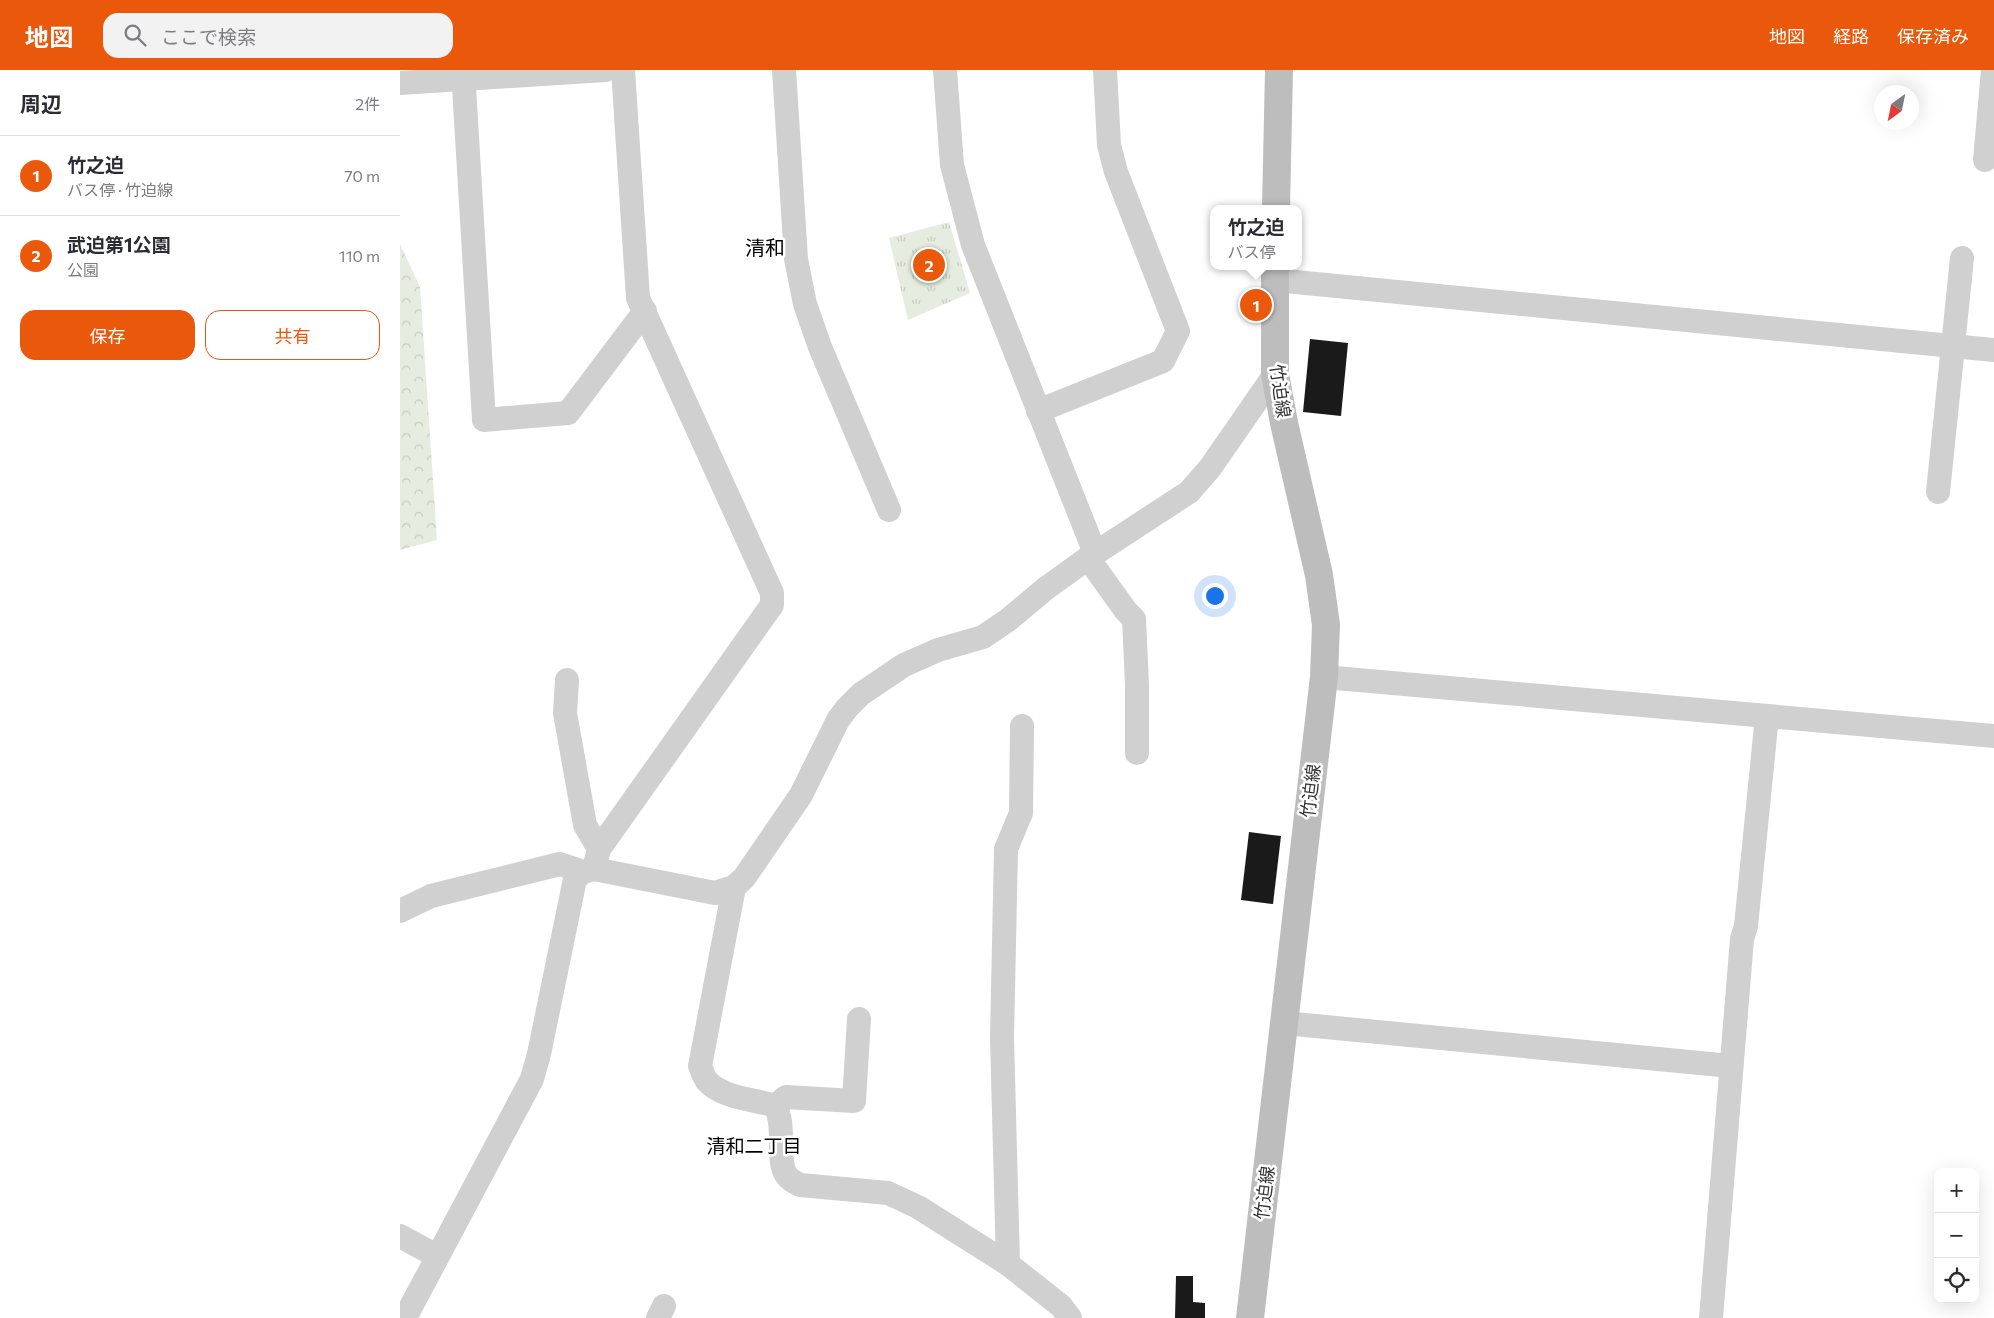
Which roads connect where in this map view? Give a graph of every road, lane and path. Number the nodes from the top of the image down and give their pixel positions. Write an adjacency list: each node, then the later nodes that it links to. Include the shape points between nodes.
1 (605, 70): 8 (street)
2 (623, 70): 14 (street, via 638,298)
3 (784, 70): 20 (street, via 796,259 805,304)
4 (945, 70): 18 (street, via 952,165 973,245)
5 (1105, 70): 18 (street, via 1109,145 1116,172 1178,331 1163,361)
6 (1279, 70): 11 (street)
7 (1993, 70): 10 (street)
8 (463, 75): 9 (street); 14 (street, via 484,420 568,413)
9 (400, 83)
10 (1985, 160)
11 (1276, 205)
12 (1962, 258): 15 (street)
13 (1275, 273): 15 (street); 17 (street, 竹迫線)
14 (644, 311): 28 (street, via 772,593 772,605)
15 (1953, 346): 16 (street); 19 (street)
16 (1994, 350)
17 (1274, 374): 21 (street, via 1210,468 1189,492); 22 (street, 竹迫線, via 1319,575 1326,625)
18 (1038, 411): 21 (street)
19 (1938, 492)
20 (889, 510)
21 (1091, 556): 27 (street, via 1134,619); 29 (street, via 983,637 938,650 904,665 861,694 838,720 790,812 744,878)
22 (1324, 677): 24 (street); 32 (street, 竹迫線)
23 (567, 680): 28 (street, via 565,713)
24 (1767, 716): 26 (street); 33 (street)
25 (1022, 726): 37 (street, via 1021,813 1006,849 1002,1038)
26 (1994, 736)
27 (1137, 754)
28 (592, 863): 29 (street, via 715,893); 30 (street, via 560,864 431,896); 36 (street, via 575,879 532,1079)
29 (734, 887): 34 (street, via 700,1066 715,1088)
30 (400, 912)
31 (859, 1019): 34 (street, via 854,1101 786,1097)
32 (1284, 1024): 33 (street); 40 (street, 竹迫線)
33 (1731, 1066): 41 (street)
34 (775, 1106): 37 (street, via 780,1116 783,1168 788,1178 800,1185 888,1193 918,1207)
35 (400, 1236): 36 (street)
36 (438, 1256): 38 (street)
37 (1008, 1264): 39 (street, via 1061,1306)
38 (405, 1318)
39 (1070, 1318)
40 (1250, 1318)
41 (1711, 1318)

